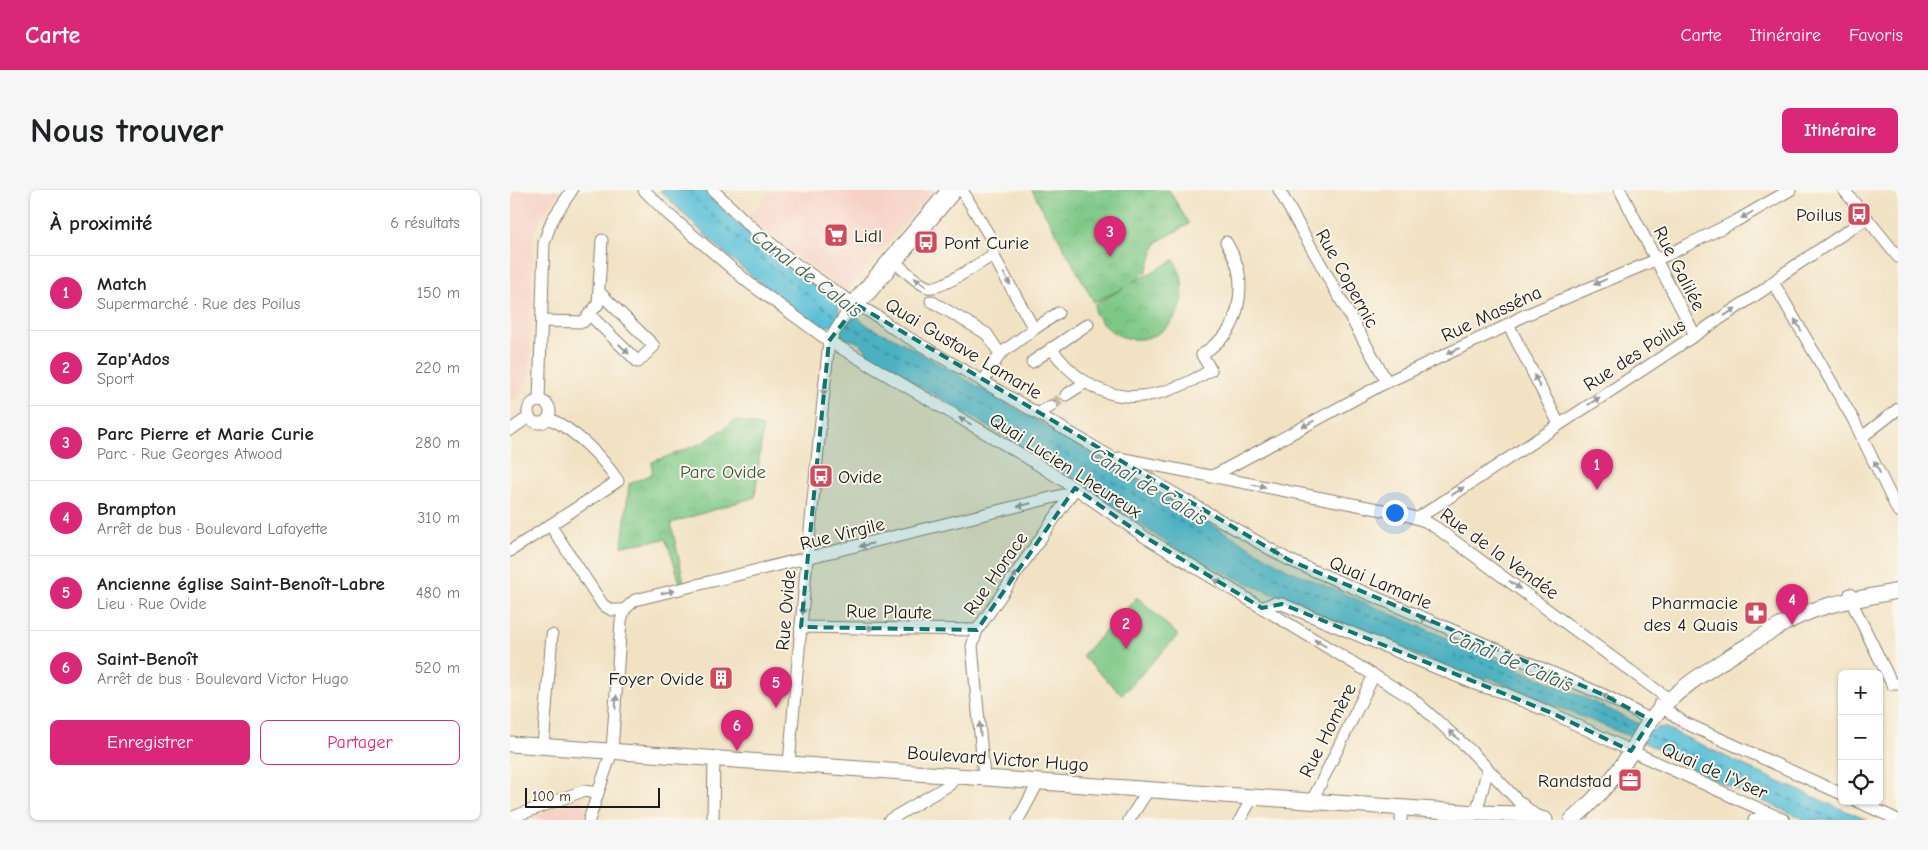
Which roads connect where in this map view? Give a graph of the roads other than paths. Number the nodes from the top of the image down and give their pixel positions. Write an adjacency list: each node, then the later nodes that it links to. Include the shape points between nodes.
1 (572, 190): 26 (street, via 552,220 544,243)
2 (644, 190): 17 (street, Quai Lucien Lheureux)
3 (655, 190): 17 (street, Quai Lucien Lheureux)
4 (713, 190): 23 (street, Quai Gustave Lamarle, via 784,254)
5 (947, 190): 19 (street)
6 (957, 190): 19 (street)
7 (962, 190): 15 (street, via 993,242)
8 (1279, 190): 37 (street, Rue Copernic)
9 (1620, 190): 18 (street, Rue Galilée)
10 (1790, 190): 18 (street, Rue Masséna, one-way to 18, via 1736,221)
11 (1844, 190): 12 (street)
12 (1867, 218): 16 (street); 20 (street, Rue des Poilus)
13 (602, 240): 21 (street)
14 (1226, 242): 36 (street, via 1237,264 1238,302 1235,319 1226,334 1202,355 1211,370 1173,389 1142,396 1112,394)
15 (993, 255): 19 (street, one-way to 19, via 935,288 926,286); 29 (street, one-way to 29)
16 (1898, 257)
17 (719, 258): 31 (street, Quai Lucien Lheureux)
18 (1656, 258): 28 (street, Rue Masséna, one-way to 28); 30 (street, Rue Galilée)
19 (893, 260): 23 (street, via 868,296)
20 (1773, 282): 30 (street, Rue des Poilus, one-way to 20); 47 (street, one-way to 20)
21 (599, 292): 25 (street, via 598,304); 25 (street, one-way to 21, via 638,362 654,346)
22 (931, 301): 33 (street, via 987,334)
23 (855, 304): 31 (street); 35 (street, Quai Gustave Lamarle)
24 (1058, 312): 29 (street)
25 (589, 314): 26 (street, via 583,322)
26 (542, 321): 39 (street)
27 (1088, 324): 32 (street)
28 (1508, 324): 37 (street, Rue Masséna, one-way to 37); 45 (street, one-way to 28)
29 (1034, 329): 33 (street)
30 (1695, 335): 45 (street, Rue des Poilus, one-way to 30)
31 (829, 341): 50 (street, Quai Lucien Lheureux, one-way to 31, via 1026,457); 55 (street, Rue Ovide, one-way to 55)
32 (1051, 348): 34 (street); 36 (street, via 1068,370)
33 (1000, 354): 35 (street)
34 (1032, 362)
35 (983, 382): 42 (street, Quai Gustave Lamarle)
36 (1086, 382): 38 (street)
37 (1387, 382): 49 (street, Rue Masséna, one-way to 49)
38 (1066, 395)
39 (539, 401): 43 (street, via 529,407); 44 (street, via 549,408)
40 (1051, 406): 42 (street)
41 (1898, 409): 47 (street)
42 (1038, 414): 48 (street, Quai Gustave Lamarle)
43 (529, 417): 44 (street, via 538,423); 46 (street)
44 (548, 418): 53 (street, via 590,448 618,481)
45 (1559, 424): 52 (street, Rue des Poilus, one-way to 45)
46 (510, 430)
47 (1862, 437): 51 (street, one-way to 47)
48 (1108, 456): 49 (street, Rue de la Vendée); 67 (street, Quai Lamarle, one-way to 48, via 1604,695 1307,568)
49 (1211, 477): 52 (street, Rue de la Vendée, one-way to 52)
50 (1073, 491): 55 (street, Rue Virgile, one-way to 55); 59 (street, Quai Lucien Lheureux, one-way to 50); 62 (street, Rue Horace, one-way to 50)
51 (1898, 511)
52 (1418, 518): 66 (street, Rue de la Vendée, one-way to 66, via 1464,547)
53 (550, 525): 54 (street); 60 (street, via 603,606)
54 (510, 551)
55 (808, 559): 60 (street, Rue Virgile, one-way to 55, via 636,600); 61 (street, Rue Ovide, one-way to 61)
56 (1898, 585): 58 (main road)
57 (1898, 591): 58 (main road)
58 (1851, 597): 65 (street); 66 (main road, via 1814,604 1744,637 1694,669)
59 (1262, 608): 64 (street, Quai Lucien Lheureux, one-way to 59); 71 (street, via 1273,603 1282,604 1554,714)
60 (624, 610): 70 (street, one-way to 60)
61 (801, 627): 62 (street, Rue Plaute, one-way to 62); 73 (street, Rue Ovide)
62 (977, 630): 76 (street, Rue Horace, one-way to 62, via 972,646)
63 (552, 635): 69 (street)
64 (1374, 675): 74 (street, Quai Lucien Lheureux, one-way to 64, via 1422,706); 82 (street, Rue Homère)
65 (1895, 684)
66 (1664, 702): 67 (main road); 79 (street, Rue de la Vendée, via 1685,723)
67 (1651, 720): 71 (main road)
68 (510, 744): 69 (main road, Boulevard Victor Hugo)
69 (543, 746): 70 (main road, Boulevard Victor Hugo)
70 (612, 751): 72 (main road, Boulevard Victor Hugo); 80 (street)
71 (1631, 751): 87 (street, Quai de l'Yser); 96 (main road, via 1594,800); 97 (main road, via 1616,784)
72 (714, 758): 73 (main road, Boulevard Victor Hugo); 90 (street)
73 (790, 763): 75 (main road, Boulevard Victor Hugo)
74 (1488, 769): 84 (street); 88 (street, Quai Lucien Lheureux, via 1530,812)
75 (957, 776): 76 (main road, Boulevard Victor Hugo); 91 (street, via 949,785)
76 (984, 777): 77 (main road, Boulevard Victor Hugo)
77 (1039, 781): 78 (main road, Boulevard Victor Hugo); 92 (street)
78 (1148, 789): 81 (main road, Boulevard Victor Hugo); 93 (street)
79 (1838, 792)
80 (598, 793): 86 (street, via 584,791); 89 (street)
81 (1252, 796): 82 (main road, Boulevard Victor Hugo); 94 (street)
82 (1312, 801): 85 (main road, Boulevard Victor Hugo)
83 (1866, 805): 99 (street)
84 (1480, 813): 85 (main road, Boulevard Victor Hugo); 88 (main road, Boulevard Victor Hugo, via 1523,814); 95 (main road, Boulevard Victor Hugo)
85 (1401, 814)
86 (510, 818)
87 (1779, 818): 98 (street, via 1766,815)
88 (1542, 819)
89 (590, 820)
90 (713, 820)
91 (889, 820)
92 (1018, 820)
93 (1129, 820)
94 (1240, 820)
95 (1510, 820)
96 (1572, 820)
97 (1585, 820)
98 (1754, 820)
99 (1898, 820)

